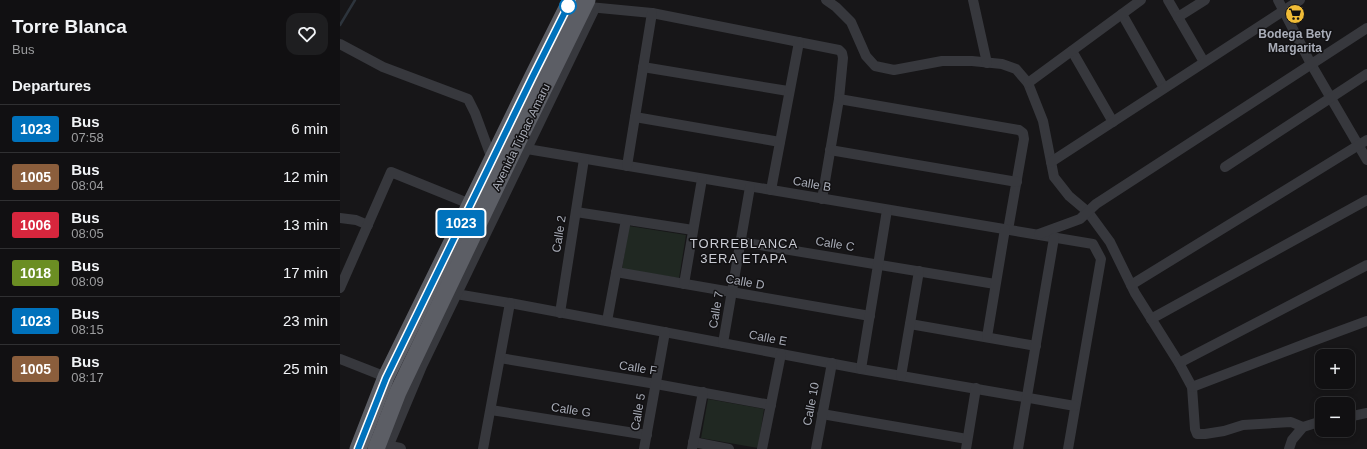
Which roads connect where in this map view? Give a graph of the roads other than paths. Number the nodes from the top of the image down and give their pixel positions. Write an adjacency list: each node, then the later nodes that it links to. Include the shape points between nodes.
1 (826, 0): 17 (street, via 851,22 866,56 876,66 894,70 942,61)
2 (972, 0): 17 (street)
3 (1141, 0): 11 (street)
4 (1168, 0): 12 (street)
5 (1205, 0): 12 (street)
6 (1278, 0): 9 (street)
7 (1300, 0): 9 (street)
8 (582, 4): 10 (street); 31 (street); 33 (highway, Avenida Túpac Amaru); 103 (highway, Avenida Túpac Amaru, via 398,392)
9 (1284, 11): 18 (street); 19 (street)
10 (652, 13): 14 (street); 20 (street)
11 (1122, 14): 16 (street); 23 (street)
12 (1178, 17): 18 (street)
13 (1367, 28): 19 (street)
14 (799, 42): 24 (street); 26 (street, via 839,50 842,53)
15 (340, 44): 33 (street, via 383,67 468,100)
16 (1072, 51): 22 (street); 28 (street)
17 (987, 62): 22 (street, via 1016,69)
18 (1204, 62): 23 (street)
19 (1311, 64): 25 (street); 48 (street, via 1096,204)
20 (643, 67): 24 (street); 27 (street)
21 (1367, 74): 25 (street)
22 (1028, 83): 36 (street, via 1043,121)
23 (1164, 88): 28 (street)
24 (788, 91): 29 (street)
25 (1331, 98): 30 (street); 38 (street)
26 (839, 99): 32 (street); 40 (street, via 1019,130 1023,133 1024,139)
27 (635, 117): 29 (street); 37 (street)
28 (1113, 122): 36 (street)
29 (780, 142): 42 (street)
30 (1363, 143): 35 (street); 63 (street)
31 (526, 149): 34 (street, Calle B); 66 (street)
32 (830, 150): 40 (street); 43 (street)
33 (492, 159): 45 (highway, Avenida Túpac Amaru)
34 (584, 159): 37 (street, Calle B); 47 (street, Calle 2)
35 (1367, 160)
36 (1051, 162): 48 (street, via 1054,177 1069,196)
37 (627, 166): 39 (street, Calle B)
38 (1225, 167)
39 (702, 179): 41 (street, Calle B); 52 (street)
40 (1016, 182): 53 (street)
41 (750, 187): 42 (street, Calle B); 56 (street, Calle 7)
42 (771, 190): 43 (street, Calle B)
43 (822, 199): 46 (street, Calle B)
44 (1367, 200): 70 (street)
45 (470, 204): 51 (street, via 391,172); 85 (highway, Avenida Túpac Amaru)
46 (887, 210): 53 (street, Calle B); 57 (street)
47 (576, 212): 50 (street); 68 (street, Calle 2)
48 (1088, 212): 54 (street, via 1080,219); 63 (street, via 1110,242)
49 (340, 218): 51 (street)
50 (626, 220): 52 (street); 60 (street)
51 (368, 225): 64 (street)
52 (693, 230): 61 (street)
53 (1006, 230): 54 (street, Calle B); 62 (street)
54 (1037, 235): 55 (street, Calle B)
55 (1054, 238): 77 (street); 92 (street, Calle B, via 1093,244 1101,259)
56 (741, 242): 57 (street, Calle C); 65 (street, Calle 7)
57 (878, 264): 59 (street, Calle C); 69 (street)
58 (1367, 265): 82 (street)
59 (919, 271): 62 (street, Calle C); 73 (street)
60 (616, 272): 61 (street, Calle D); 72 (street)
61 (684, 284): 65 (street, Calle D)
62 (995, 284): 75 (street)
63 (1131, 286): 70 (street)
64 (340, 288)
65 (732, 293): 69 (street, Calle D); 76 (street, Calle 7)
66 (456, 294): 67 (street, Calle E); 103 (street)
67 (510, 303): 68 (street, Calle E); 79 (street)
68 (560, 313): 72 (street, Calle E)
69 (870, 316): 83 (street)
70 (1151, 319): 82 (street)
71 (1367, 321): 88 (street)
72 (607, 322): 74 (street, Calle E)
73 (910, 324): 75 (street); 84 (street)
74 (665, 332): 76 (street, Calle E); 86 (street, Calle 5)
75 (987, 337): 77 (street)
76 (723, 343): 78 (street, Calle E)
77 (1036, 346): 90 (street)
78 (781, 354): 81 (street, Calle E); 91 (street)
79 (500, 358): 86 (street, Calle F); 93 (street)
80 (340, 359): 85 (street)
81 (832, 363): 83 (street, Calle E); 95 (street, Calle 10)
82 (1179, 363): 88 (street)
83 (861, 369): 84 (street, Calle E)
84 (901, 376): 87 (street, Calle E)
85 (386, 378): 101 (highway, Avenida Túpac Amaru)
86 (656, 384): 89 (street, Calle F); 99 (street, Calle 5)
87 (976, 388): 90 (street, Calle E); 100 (street)
88 (1192, 388): 98 (street, via 1197,434 1224,431 1243,425 1291,422)
89 (703, 392): 91 (street, Calle F); 102 (street)
90 (1027, 397): 92 (street, Calle E); 109 (street)
91 (771, 405): 107 (street)
92 (1075, 406): 110 (street)
93 (491, 410): 99 (street, Calle G); 104 (street)
94 (1367, 413): 96 (street)
95 (822, 414): 100 (street); 108 (street, Calle 10)
96 (1355, 416)
97 (1315, 423): 98 (street)
98 (1302, 427): 111 (street)
99 (647, 435): 105 (street, Calle 5)
100 (967, 444)
101 (359, 445): 103 (street)
102 (693, 446): 106 (street)
103 (385, 447)
104 (483, 449)
105 (644, 449)
106 (729, 449)
107 (762, 449)
108 (816, 449)
109 (1018, 449)
110 (1068, 449)
111 (1288, 449)

